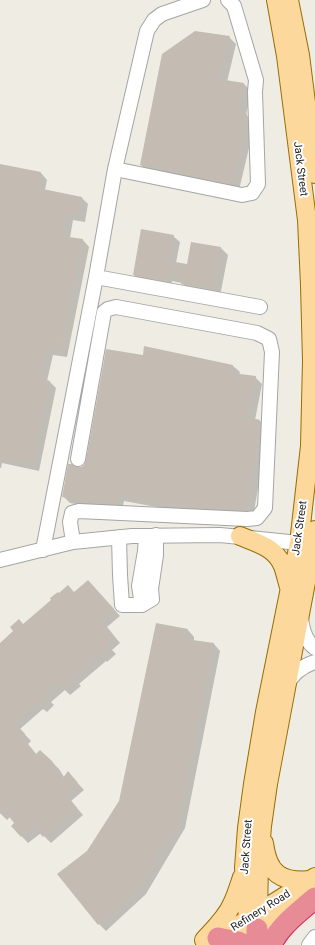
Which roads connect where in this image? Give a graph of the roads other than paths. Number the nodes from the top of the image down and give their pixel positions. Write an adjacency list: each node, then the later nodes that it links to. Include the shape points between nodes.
1 (203, 0): 5 (street, via 162,14 154,20 147,31)
2 (228, 0): 5 (street, via 234,6 256,80 258,184 255,189 252,193 242,195)
3 (276, 0): 13 (main road, Jack Street, via 286,56 306,220 312,360)
4 (289, 0): 6 (main road, Jack Street, via 300,55)
5 (115, 170): 7 (street)
6 (315, 174)
7 (96, 277): 8 (street); 15 (street)
8 (260, 307)
9 (78, 458): 14 (street, via 104,312 108,309 116,307 257,333 269,339 272,352 266,508 257,518 79,511 72,513 70,522)
10 (151, 535): 11 (street); 12 (street); 12 (street, via 156,556 147,602 122,606)
11 (240, 536): 13 (street); 17 (main road, via 264,545 275,553 282,564)
12 (120, 537): 14 (street)
13 (310, 541): 17 (main road, Jack Street); 18 (main road, Jack Street)
14 (73, 542): 15 (street)
15 (43, 550): 16 (street)
16 (0, 560)
17 (290, 589): 23 (main road, Jack Street, via 253,784)
18 (300, 613): 19 (street, via 303,631); 21 (main road, Jack Street)
19 (315, 648)
20 (315, 662): 21 (street, via 297,671)
21 (286, 687): 22 (main road, Jack Street)
22 (262, 826): 24 (main road, via 265,850 275,872 284,878 302,881); 25 (main road, Jack Street, via 259,864)
23 (244, 868): 25 (main road, Jack Street); 25 (main road, via 237,892 225,916)
24 (314, 888): 25 (main road, Refinery Road); 27 (highway)
25 (237, 936)
26 (315, 937): 28 (street)
27 (271, 945)
28 (309, 945)

